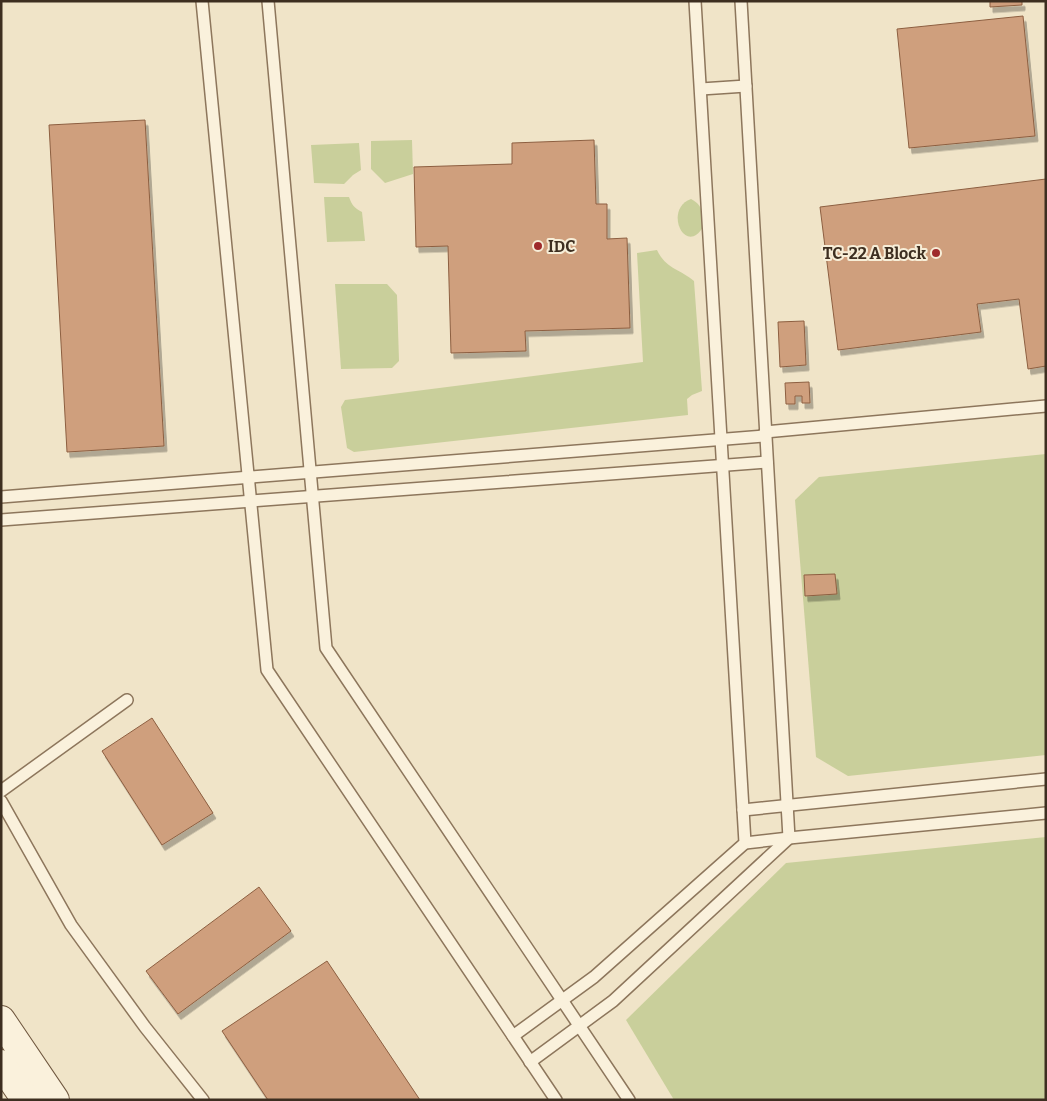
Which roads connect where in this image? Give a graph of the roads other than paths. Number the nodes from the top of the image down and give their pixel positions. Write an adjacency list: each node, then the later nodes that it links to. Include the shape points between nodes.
1 (202, 1): 13 (lane)
2 (268, 1): 12 (lane)
3 (696, 1): 6 (lane)
4 (740, 1): 5 (lane)
5 (746, 86): 6 (lane); 8 (lane)
6 (701, 89): 9 (lane)
7 (1046, 406): 8 (lane)
8 (765, 434): 9 (lane); 10 (lane)
9 (721, 439): 11 (lane); 12 (lane)
10 (767, 462): 11 (lane); 22 (lane)
11 (723, 465): 14 (lane); 23 (lane)
12 (310, 472): 13 (lane); 14 (lane)
13 (248, 478): 15 (lane); 16 (lane)
14 (312, 496): 16 (lane); 27 (lane, via 326,648)
15 (1, 497)
16 (251, 501): 17 (lane); 30 (lane, via 267,670)
17 (1, 520)
18 (127, 700): 20 (lane)
19 (1046, 780): 22 (lane)
20 (1, 791)
21 (1, 801): 35 (lane, via 71,925)
22 (787, 805): 23 (lane); 25 (lane)
23 (743, 810): 26 (lane)
24 (1046, 813): 25 (lane)
25 (789, 838): 26 (lane); 29 (lane, via 613,1001)
26 (745, 843): 27 (lane, via 594,977)
27 (562, 1000): 29 (lane); 30 (lane)
28 (1, 1020): 34 (main road)
29 (579, 1026): 31 (lane); 37 (lane)
30 (513, 1036): 31 (lane)
31 (530, 1062): 36 (lane)
32 (1, 1064): 33 (main road)
33 (26, 1100)
34 (55, 1100)
35 (203, 1100)
36 (556, 1100)
37 (629, 1100)

